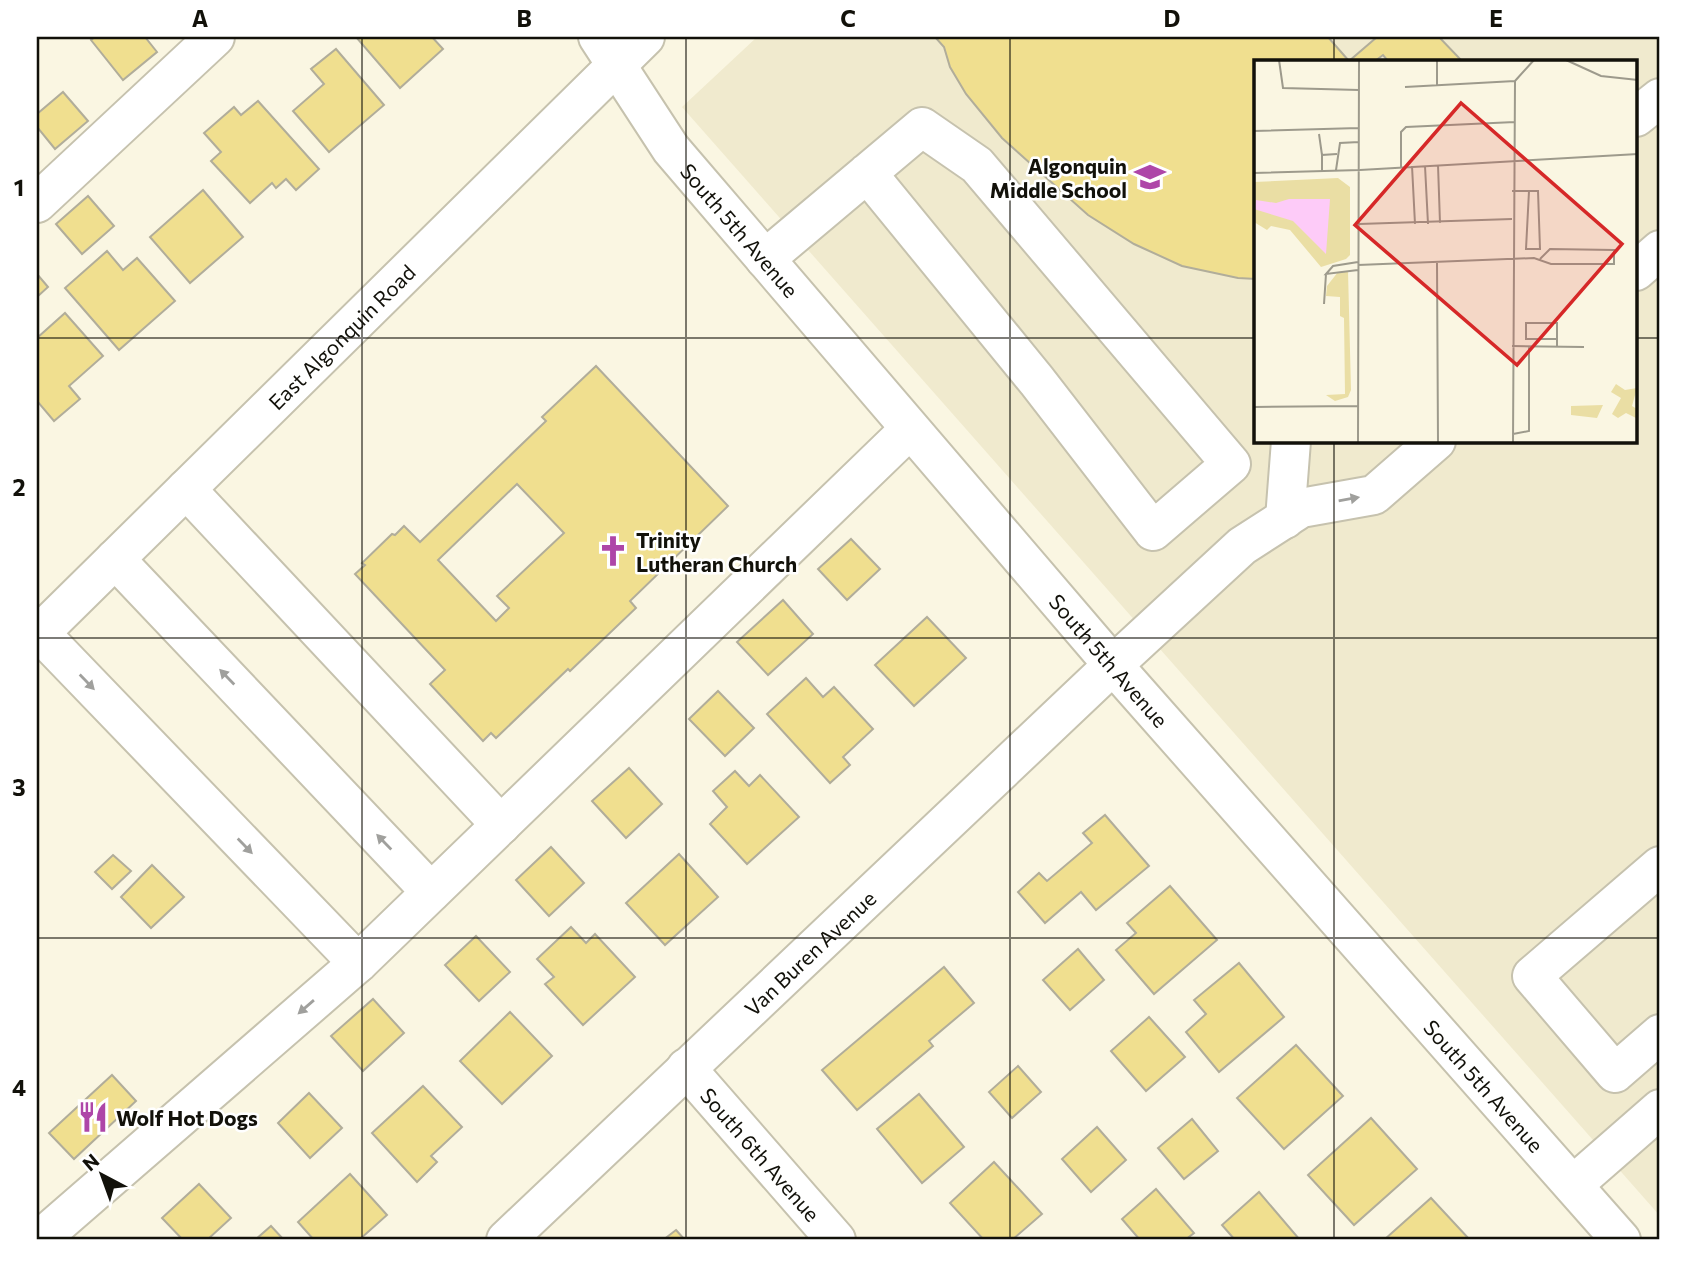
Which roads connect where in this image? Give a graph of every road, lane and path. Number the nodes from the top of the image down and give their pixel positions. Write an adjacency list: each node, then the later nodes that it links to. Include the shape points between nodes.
1 (215, 37): 7 (street)
2 (645, 37): 3 (street, East Algonquin Road)
3 (607, 51): 9 (street, South 5th Avenue, via 670,149); 14 (street, East Algonquin Road)
4 (1660, 98): 5 (street)
5 (1638, 115)
6 (867, 173): 6 (street, via 922,127 977,165 1231,464 1153,531); 9 (street)
7 (37, 203)
8 (1660, 250): 10 (street)
9 (765, 260): 11 (street, South 5th Avenue)
10 (1638, 269)
11 (910, 429): 18 (street, South 5th Avenue); 19 (street)
12 (1291, 443): 15 (street)
13 (1434, 443): 15 (street, Van Buren Avenue, one-way to 13, via 1301,508 1374,495)
14 (186, 489): 16 (street, East Algonquin Road); 19 (street)
15 (1285, 519): 18 (street, Van Buren Avenue, via 1242,546)
16 (115, 559): 17 (street, East Algonquin Road); 21 (street, one-way to 16)
17 (38, 634): 22 (street, one-way to 22)
18 (1113, 665): 24 (street, Van Buren Avenue); 26 (street, South 5th Avenue)
19 (501, 825): 21 (street)
20 (1660, 866): 23 (street, via 1532,976 1615,1073)
21 (431, 892): 22 (street)
22 (358, 963): 27 (street, one-way to 27)
23 (1660, 1034)
24 (686, 1068): 28 (street, Van Buren Avenue); 29 (street, South 6th Avenue)
25 (1660, 1109): 26 (street)
26 (1573, 1185): 30 (street, South 5th Avenue)
27 (39, 1240)
28 (506, 1240)
29 (836, 1240)
30 (1621, 1240)

